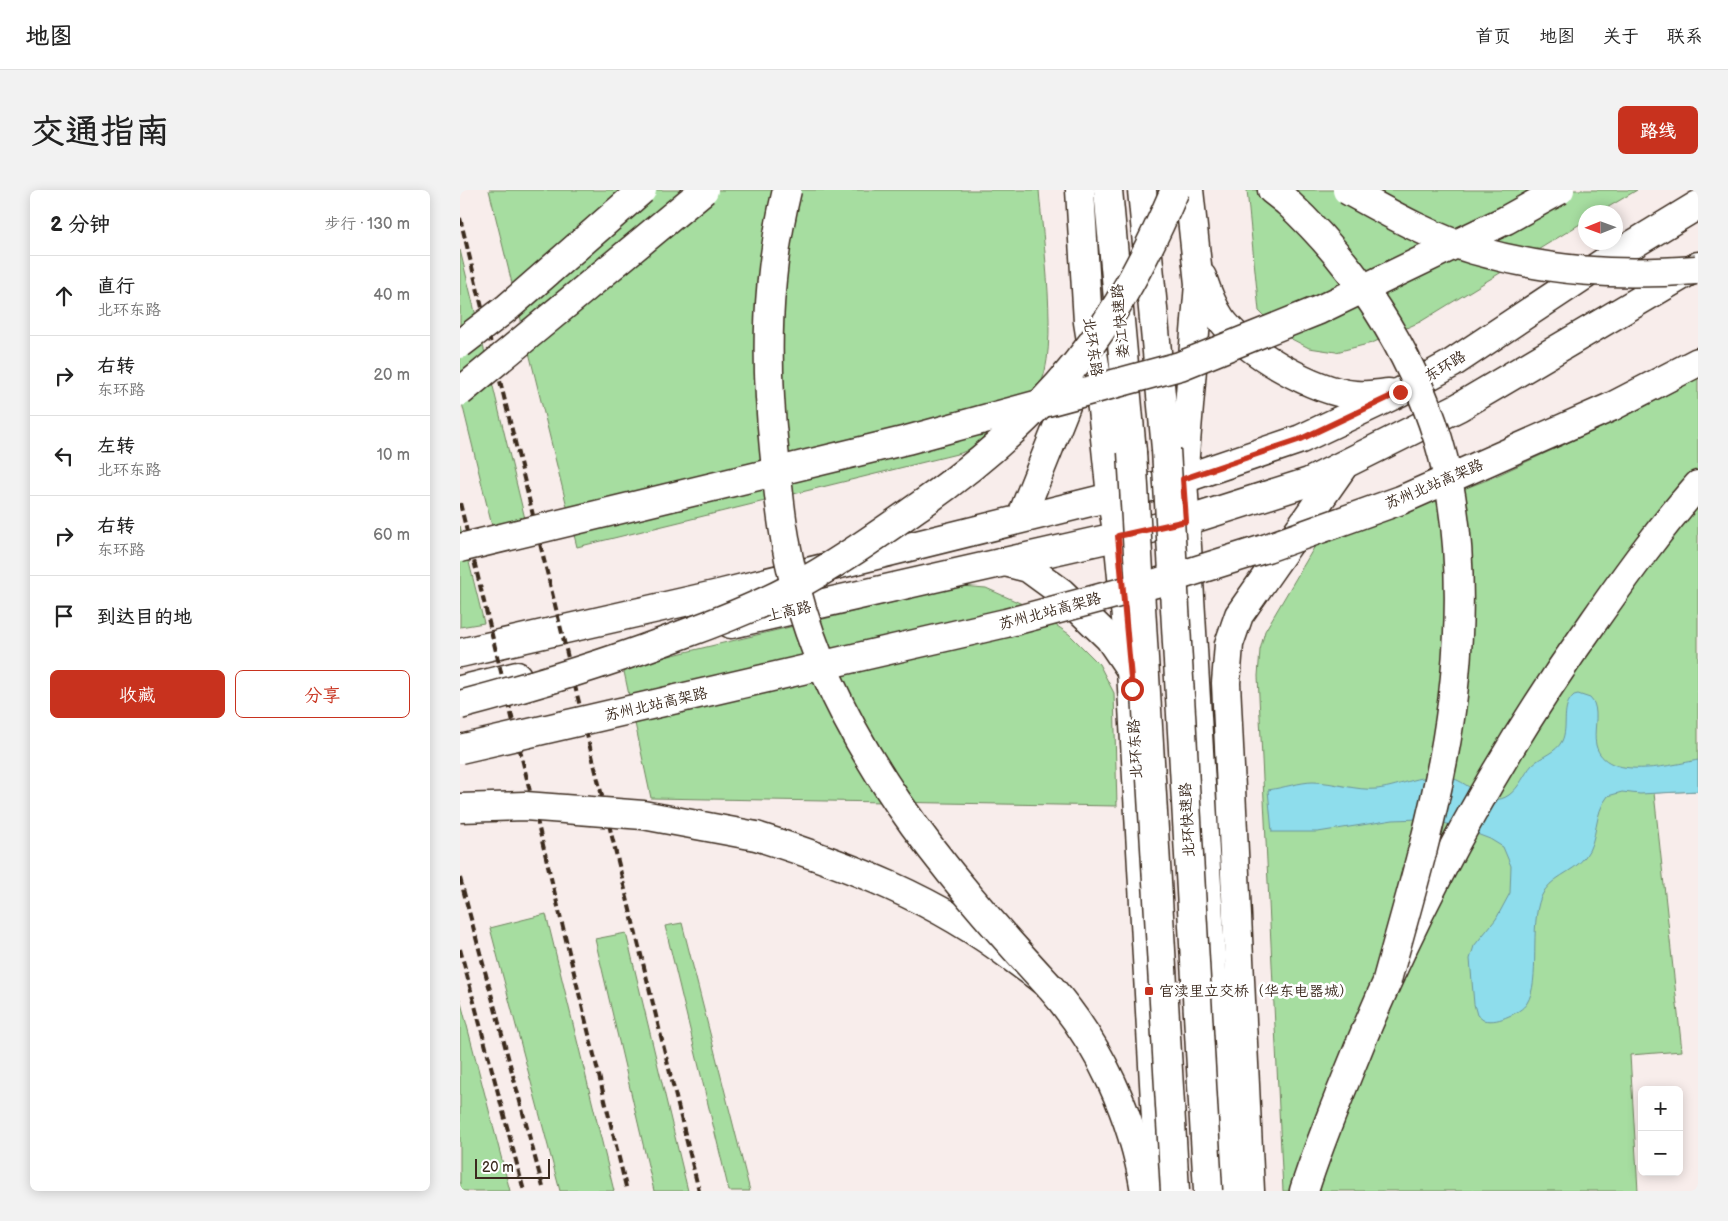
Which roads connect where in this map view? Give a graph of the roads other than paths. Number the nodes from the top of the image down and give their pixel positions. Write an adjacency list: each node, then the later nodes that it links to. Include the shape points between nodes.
1 (642, 190): 16 (main road, bridge, via 508,307)
2 (704, 190): 18 (main road, bridge)
3 (787, 190): 38 (main road, bridge, via 769,287 768,372 780,511 794,581 809,629 858,738 917,831 992,924)
4 (1080, 190): 15 (main road, 北环东路)
5 (1108, 190): 41 (main road, 娄江快速路, bridge, via 1132,452)
6 (1142, 190): 42 (main road, 北环快速路, bridge, via 1166,449)
7 (1175, 190): 34 (main road, bridge, via 1140,265 1114,312 1091,344 1046,399 990,452 946,487 821,572 746,610 624,655)
8 (1189, 190): 13 (main road)
9 (1272, 190): 37 (main road, bridge, via 1313,226 1341,258 1390,330 1412,373 1438,439 1452,510 1458,584 1453,696 1443,760)
10 (1347, 190): 14 (main road, bridge, via 1390,214 1472,250 1580,272 1657,273)
11 (1560, 190): 27 (main road, bridge, via 1506,220 1318,310 1180,366 907,440)
12 (1698, 205): 19 (main road, 东环路, via 1609,259 1451,364)
13 (1197, 262): 19 (main road, via 1208,296 1221,319 1254,350 1324,388 1354,395); 21 (main road, via 1199,284)
14 (1698, 268): 20 (main road, via 1459,407)
15 (1088, 322): 23 (main road, 北环东路, via 1102,409); 24 (main road, via 1076,382)
16 (460, 344)
17 (1698, 362): 35 (main road, 苏州北站高架路, bridge, via 1611,407 1401,500 1156,584 1006,623)
18 (460, 392)
19 (1400, 392): 21 (main road, 东环路, via 1301,439)
20 (1343, 466): 25 (main road, via 1276,494); 31 (main road, via 1239,615 1228,644)
21 (1183, 479): 23 (main road, 东环路); 25 (main road)
22 (1698, 485): 37 (main road, bridge, via 1640,556 1516,737 1453,845)
23 (1110, 496): 24 (main road); 26 (main road, 北环东路)
24 (1021, 518): 29 (main road, via 719,594)
25 (1186, 521): 26 (main road); 32 (main road)
26 (1118, 536): 28 (main road, 上高路); 30 (main road, 北环东路)
27 (460, 548)
28 (1005, 562): 30 (main road, via 1028,568 1061,592 1109,638); 33 (main road, 上高路)
29 (460, 652)
30 (1131, 679): 32 (main road); 40 (main road, 北环东路)
31 (1226, 683): 32 (main road); 44 (main road)
32 (1196, 685): 43 (main road)
33 (460, 690)
34 (460, 705)
35 (460, 749)
36 (460, 808): 38 (main road, bridge, via 524,806 643,815 756,836 858,870 932,905 991,941)
37 (1387, 980): 45 (main road, via 1327,1124)
38 (1049, 986): 39 (main road, via 1093,1047 1123,1107 1139,1157)
39 (1145, 1191)
40 (1160, 1191)
41 (1174, 1191)
42 (1208, 1191)
43 (1225, 1191)
44 (1250, 1191)
45 (1304, 1191)

